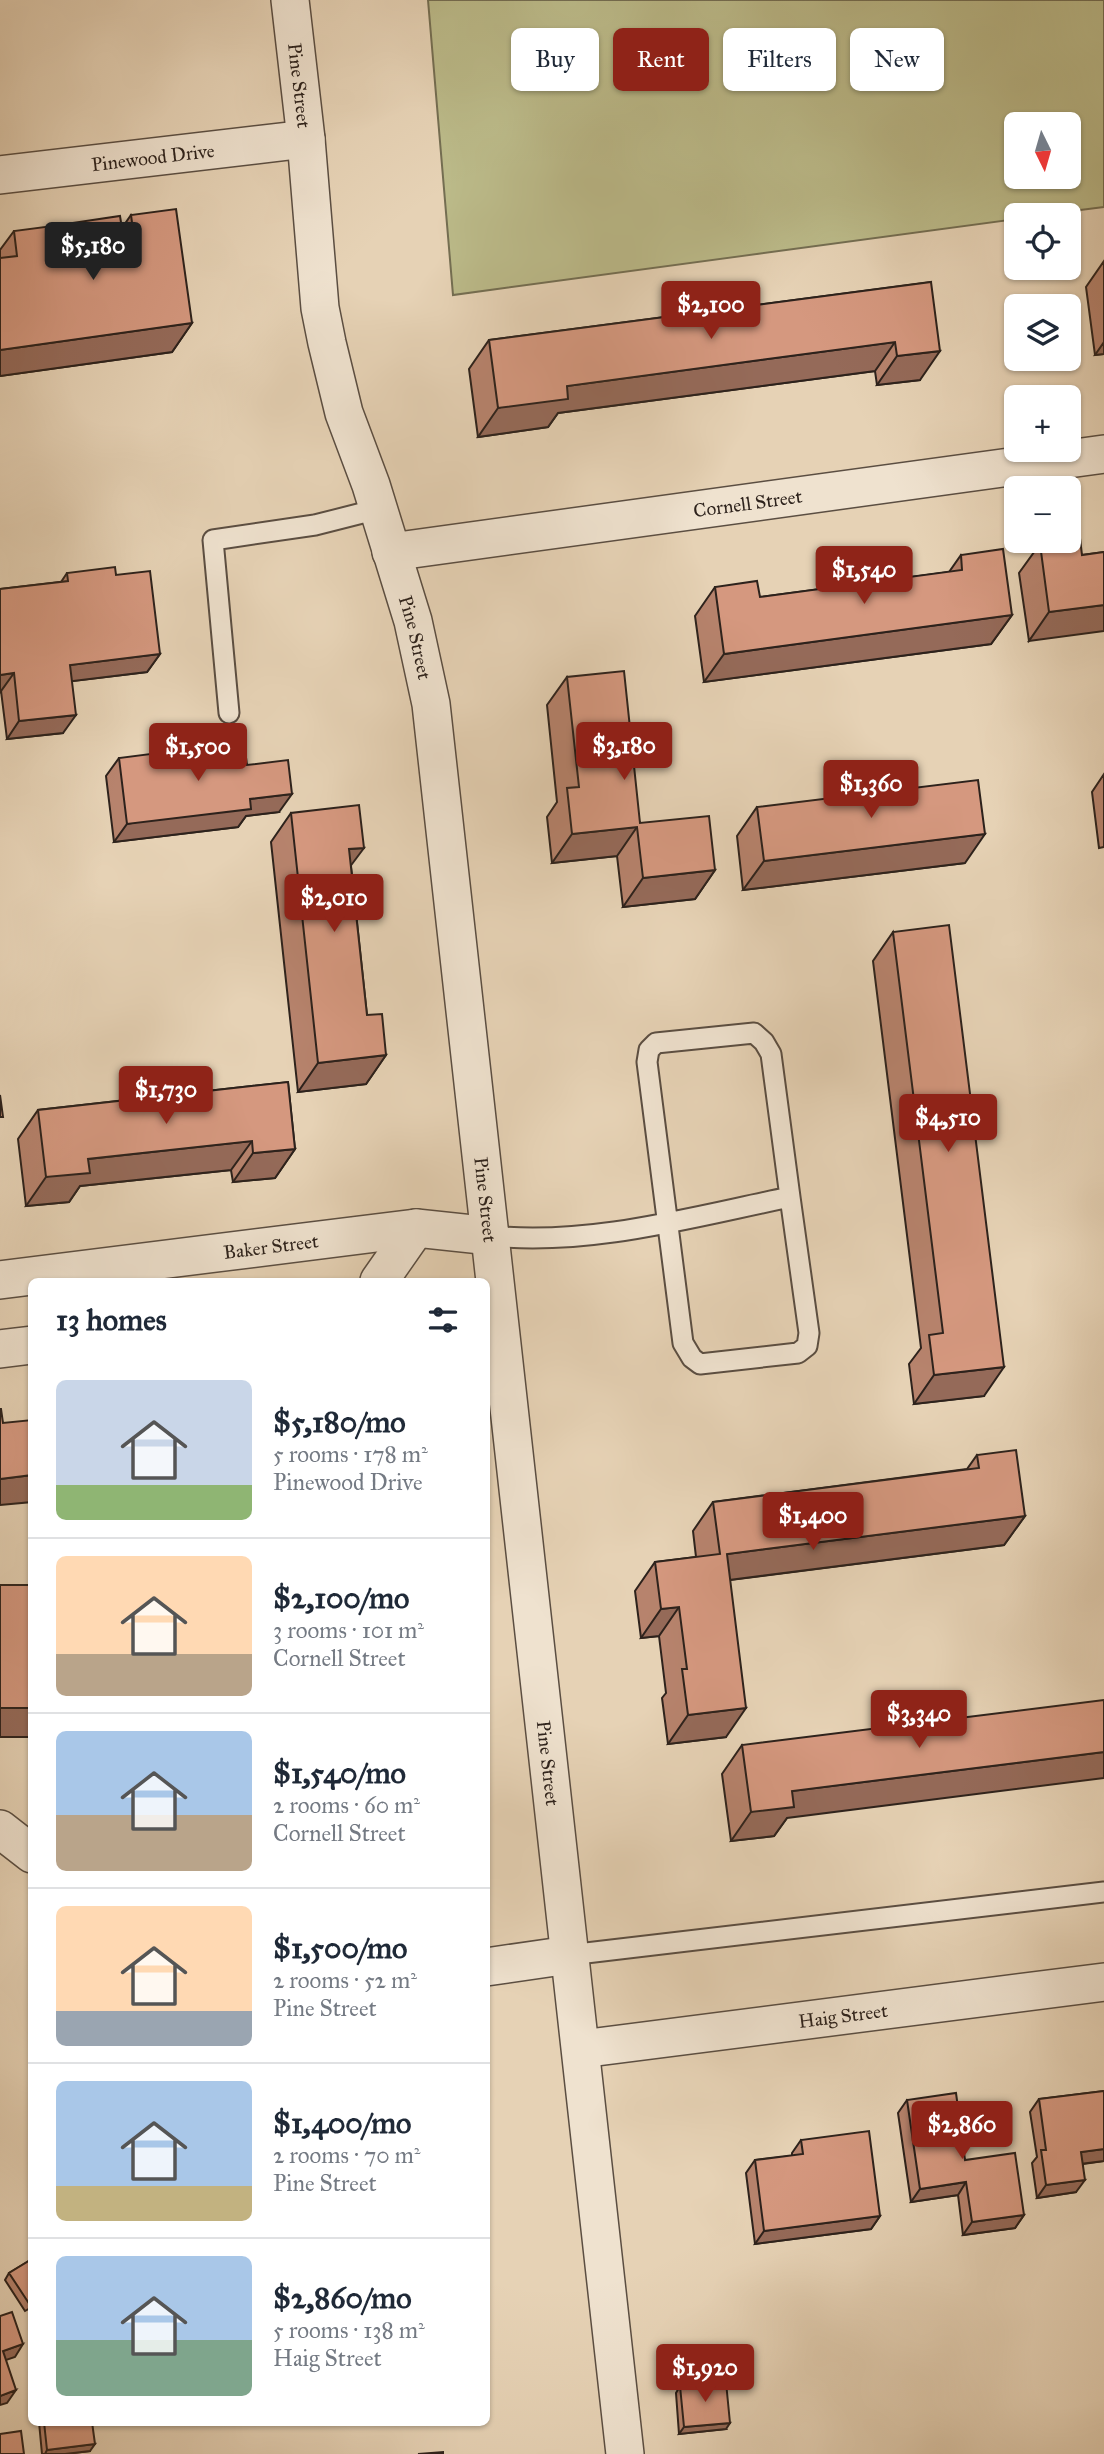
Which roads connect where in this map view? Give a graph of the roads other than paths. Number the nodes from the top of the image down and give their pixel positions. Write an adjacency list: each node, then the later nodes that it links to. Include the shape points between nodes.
1 (290, 0): 2 (street, Pine Street)
2 (306, 139): 3 (street, Pinewood Drive); 5 (street, Pine Street, via 320,308 344,413)
3 (0, 175)
4 (1104, 454): 6 (street, Cornell Street)
5 (378, 509): 6 (street, Pine Street); 7 (lane, via 315,525 213,540)
6 (391, 552): 11 (street, Pine Street, via 413,621 431,704)
7 (229, 713)
8 (790, 1197): 9 (lane); 9 (lane, via 810,1333 807,1346 798,1353 701,1364 691,1358 683,1343); 9 (lane, via 771,1054 764,1042 754,1032 656,1043 647,1062)
9 (669, 1222): 11 (lane, via 530,1240)
10 (416, 1228): 11 (street, Baker Street); 12 (street); 13 (street, Baker Street)
11 (491, 1236): 19 (street, Pine Street)
12 (381, 1278)
13 (0, 1280)
14 (28, 1346): 15 (street)
15 (0, 1349)
16 (0, 1829): 17 (street)
17 (28, 1851)
18 (1104, 1892): 19 (lane)
19 (569, 1955): 20 (street); 22 (street, Pine Street)
20 (490, 1966)
21 (1104, 1982): 22 (street, Haig Street)
22 (581, 2049): 23 (street, Pine Street)
23 (625, 2454)

